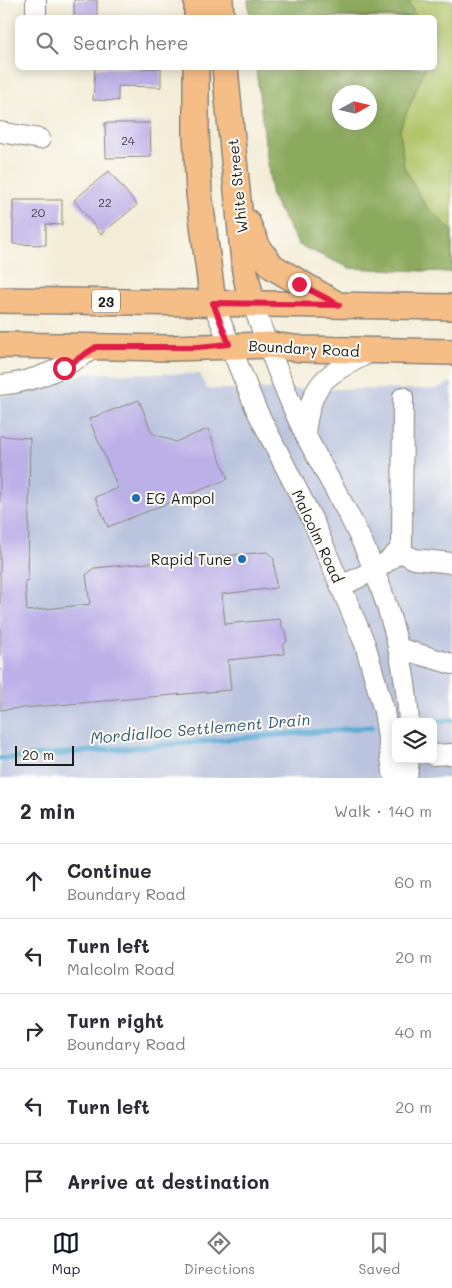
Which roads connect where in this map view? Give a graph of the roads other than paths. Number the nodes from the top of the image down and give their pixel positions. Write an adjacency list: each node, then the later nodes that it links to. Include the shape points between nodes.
1 (197, 0): 3 (main road)
2 (220, 0): 4 (main road)
3 (197, 15)
4 (221, 15)
5 (196, 70): 11 (main road, via 199,193)
6 (225, 70): 9 (main road, White Street)
7 (0, 132): 8 (street)
8 (40, 139)
9 (240, 203): 12 (main road, White Street, via 245,272); 13 (main road, via 259,250 273,267)
10 (0, 300): 11 (main road, 23)
11 (213, 303): 12 (main road, 23); 15 (street, Malcolm Road)
12 (252, 304): 13 (main road, 23); 16 (street)
13 (339, 305): 14 (main road, 23)
14 (452, 307)
15 (229, 344): 16 (main road, Boundary Road); 18 (main road, Boundary Road); 27 (street, Malcolm Road, via 256,409 314,523)
16 (268, 345): 19 (main road, Boundary Road); 23 (street)
17 (0, 346): 18 (main road, Boundary Road)
18 (96, 347): 21 (street, via 64,368 43,377)
19 (372, 351): 20 (main road, Boundary Road); 23 (street, via 331,373 318,385 308,412)
20 (452, 352)
21 (0, 385)
22 (403, 397): 24 (street, via 403,531)
23 (305, 433): 26 (street)
24 (399, 551): 25 (street, via 414,559); 26 (street)
25 (451, 562)
26 (374, 570): 27 (street); 28 (street)
27 (341, 586): 33 (street, Malcolm Road, via 365,644)
28 (398, 648): 29 (street); 30 (street)
29 (452, 664)
30 (409, 718)
31 (452, 754): 32 (street)
32 (437, 755)
33 (397, 764): 34 (street, Malcolm Road)
34 (407, 778)

